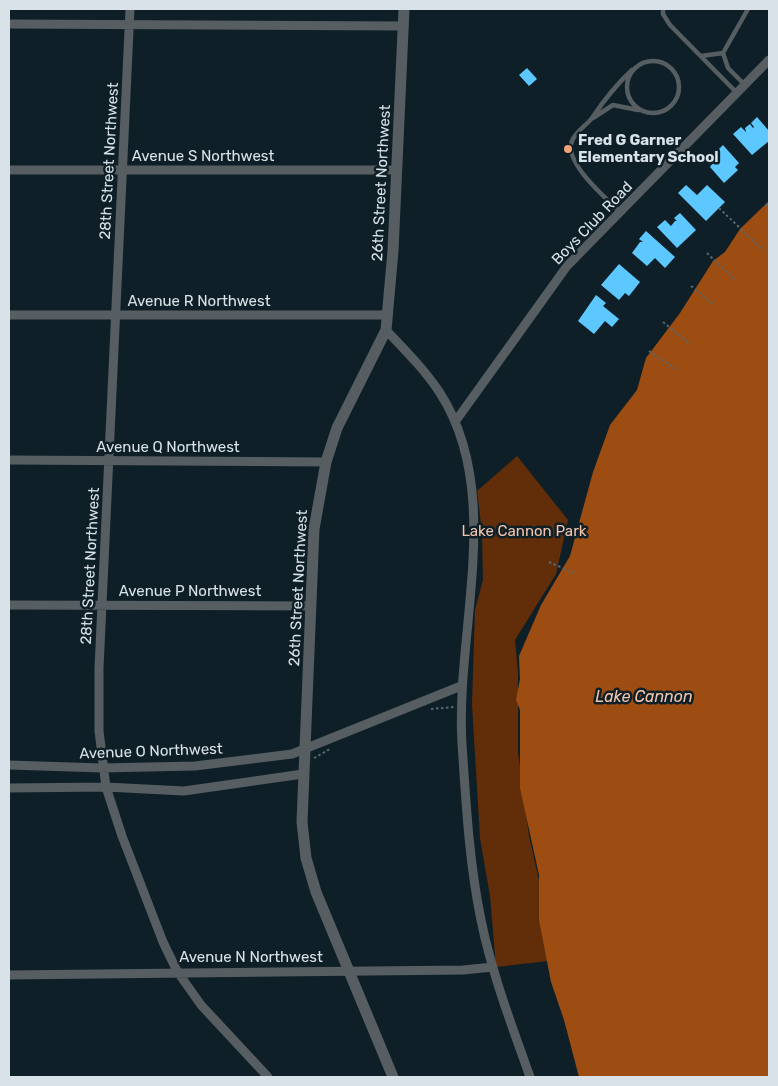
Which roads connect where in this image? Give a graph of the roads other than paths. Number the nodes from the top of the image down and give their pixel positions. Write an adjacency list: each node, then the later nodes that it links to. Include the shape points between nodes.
1 (130, 9): 6 (street, 28th Street Northwest)
2 (404, 9): 7 (street, 26th Street Northwest)
3 (663, 9): 9 (lane, via 670,25)
4 (748, 9): 8 (lane)
5 (9, 24): 6 (street)
6 (129, 24): 7 (street); 17 (street, 28th Street Northwest)
7 (404, 26): 18 (street, 26th Street Northwest)
8 (722, 54): 9 (lane); 12 (lane, via 728,68)
9 (701, 56): 13 (lane)
10 (769, 60): 12 (street, Boys Club Road)
11 (632, 70): 14 (lane, via 627,89 629,98); 14 (lane, via 645,62 662,62 670,66 679,81 678,98 666,110 649,113); 15 (lane)
12 (745, 85): 13 (street, Boys Club Road)
13 (737, 93): 19 (street, Boys Club Road)
14 (641, 110): 15 (lane, via 613,105)
15 (592, 118): 19 (lane, via 571,142 572,155 586,177)
16 (9, 170): 17 (street, Avenue S Northwest)
17 (122, 170): 18 (street, Avenue S Northwest); 20 (street, 28th Street Northwest)
18 (396, 170): 22 (street, 26th Street Northwest)
19 (620, 212): 24 (street, Boys Club Road, via 568,266)
20 (116, 314): 21 (street, Avenue R Northwest); 22 (street, Avenue R Northwest); 26 (street, 28th Street Northwest)
21 (9, 315)
22 (388, 315): 23 (street, 26th Street Northwest)
23 (386, 330): 24 (street, via 440,392); 27 (street, 26th Street Northwest, via 340,421)
24 (455, 422): 31 (street, via 469,470 473,513)
25 (9, 460): 26 (street, Avenue Q Northwest)
26 (108, 461): 27 (street, Avenue Q Northwest); 29 (street, 28th Street Northwest)
27 (326, 462): 30 (street, 26th Street Northwest, via 314,529)
28 (9, 605): 29 (street, Avenue P Northwest)
29 (102, 605): 30 (street, Avenue P Northwest); 34 (street, 28th Street Northwest, via 98,703)
30 (311, 606): 32 (street, 26th Street Northwest)
31 (461, 686): 32 (street, Avenue O Northwest); 38 (street, via 471,858)
32 (304, 750): 34 (street, Avenue O Northwest, via 209,765); 35 (street, 26th Street Northwest)
33 (9, 765): 34 (street, Avenue O Northwest)
34 (102, 768): 36 (street, 28th Street Northwest)
35 (303, 774): 36 (street, via 184,791); 39 (street, 26th Street Northwest, via 302,822 306,858 316,892)
36 (106, 787): 37 (street); 40 (street, 28th Street Northwest, via 122,836)
37 (9, 788)
38 (492, 967): 39 (street, Avenue N Northwest); 44 (street)
39 (348, 970): 40 (street, Avenue N Northwest); 43 (street, 26th Street Northwest)
40 (177, 971): 41 (street, Avenue N Northwest); 42 (street, 28th Street Northwest, via 201,1005)
41 (9, 975)
42 (268, 1077)
43 (393, 1077)
44 (530, 1077)

